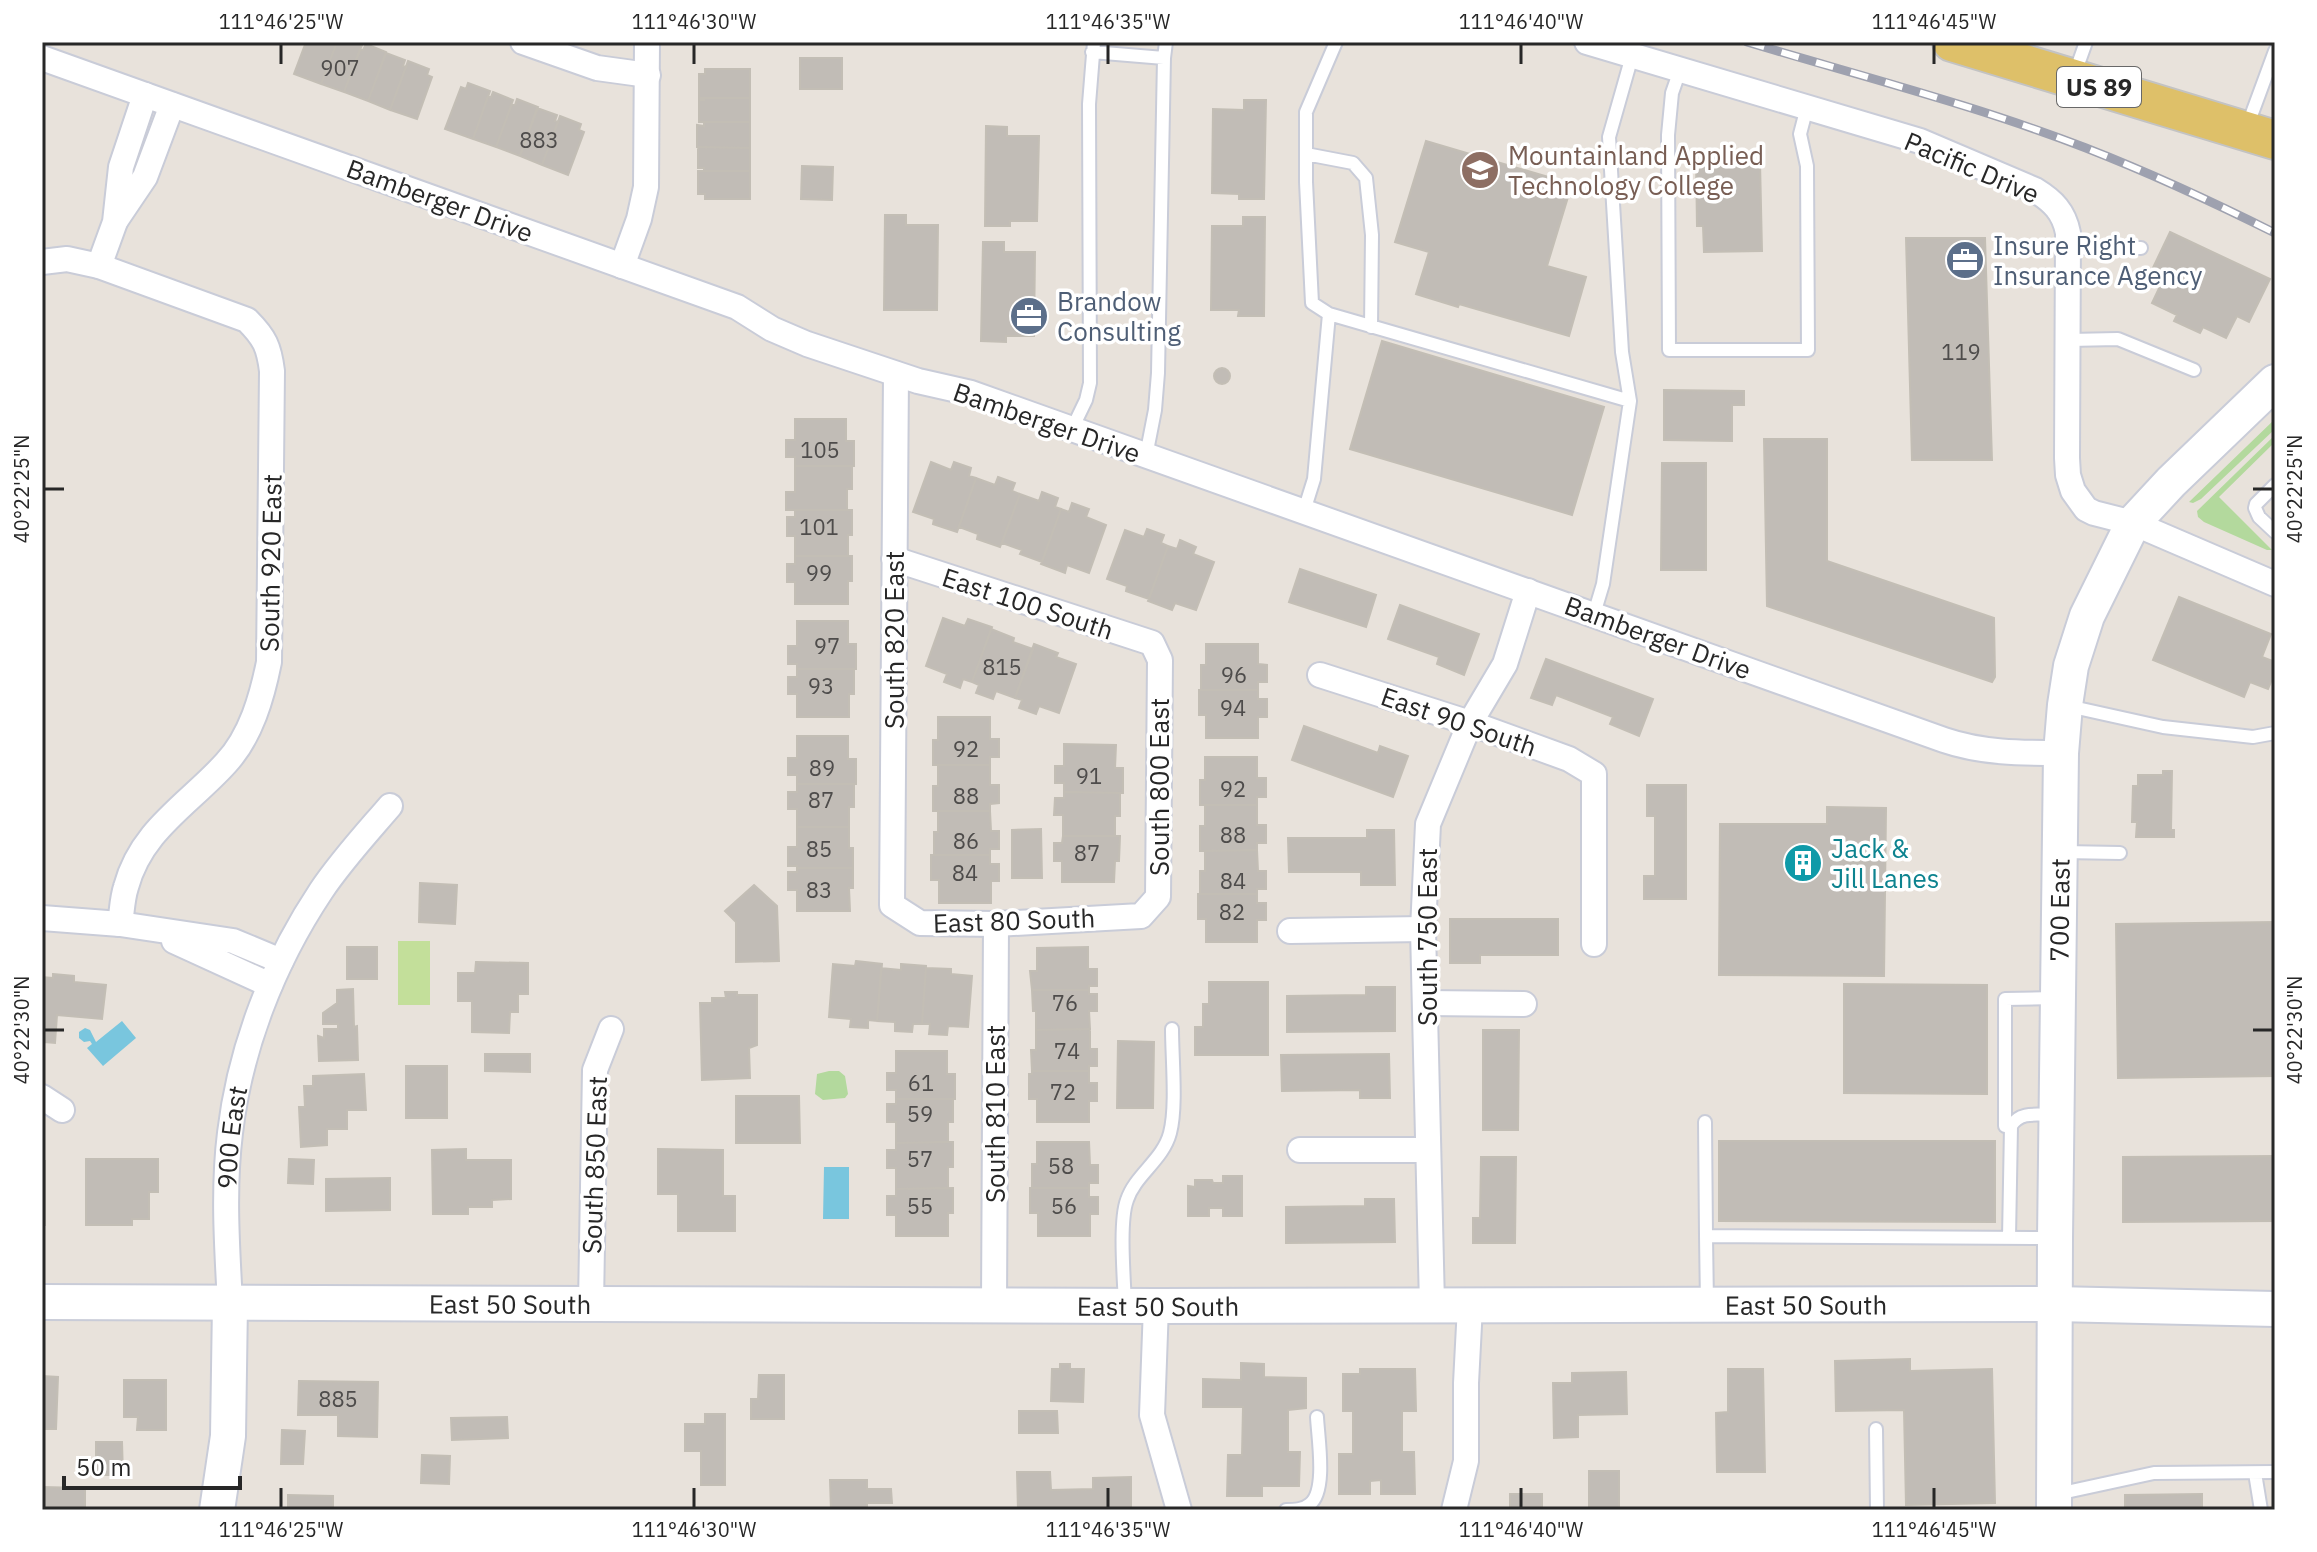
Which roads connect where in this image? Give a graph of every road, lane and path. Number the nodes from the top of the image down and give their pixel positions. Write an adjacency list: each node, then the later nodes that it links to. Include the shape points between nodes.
1 (523, 42): 14 (street, via 597,68)
2 (647, 42): 14 (street)
3 (1166, 42): 12 (lane)
4 (1336, 42): 20 (lane, via 1306,112)
5 (1587, 42): 10 (street, Pacific Drive)
6 (1952, 42): 15 (main road, US 89)
7 (2086, 42): 15 (lane)
8 (1093, 47): 12 (lane); 34 (lane, via 1090,383)
9 (2275, 51): 19 (lane)
10 (1632, 56): 13 (street, Pacific Drive); 33 (lane, via 1609,137 1622,352)
11 (42, 58): 16 (street, Bamberger Drive)
12 (1164, 58): 35 (lane, via 1158,373)
13 (1680, 70): 18 (street, Pacific Drive); 18 (lane, via 1668,135 1669,350 1808,350 1807,166 1800,134)
14 (648, 75): 26 (street, via 646,187)
15 (2073, 79): 19 (main road, US 89)
16 (145, 95): 17 (street, Bamberger Drive); 21 (street, via 121,167)
17 (172, 105): 21 (street, via 145,177); 26 (street, Bamberger Drive)
18 (1807, 107): 22 (street, Pacific Drive, via 1920,141 2035,190 2065,219)
19 (2260, 136)
20 (1306, 154): 27 (lane, via 1312,303); 28 (lane, via 1353,163 1366,178 1372,235)
21 (115, 222): 25 (street)
22 (2069, 248): 23 (lane); 29 (street, Pacific Drive)
23 (2141, 248)
24 (42, 262): 25 (street, South 920 East, via 67,259)
25 (99, 266): 56 (street, South 920 East, via 247,320 263,335 272,371 269,662 263,690 243,740 227,763 167,818 135,863)
26 (622, 266): 31 (street, Bamberger Drive, via 737,307 807,344)
27 (1329, 314): 28 (lane); 37 (lane, via 1314,479)
28 (1371, 327): 33 (lane)
29 (2069, 340): 30 (lane, via 2118,339); 38 (street, Pacific Drive, via 2068,466 2073,491 2086,509)
30 (2194, 370)
31 (896, 374): 34 (street, Bamberger Drive, via 971,393); 40 (street, South 820 East)
32 (2275, 382): 38 (main road, 700 East)
33 (1630, 401): 43 (lane)
34 (1072, 429): 35 (street, Bamberger Drive)
35 (1146, 456): 37 (street, Bamberger Drive)
36 (2275, 485): 39 (lane, via 2255,508)
37 (1304, 511): 42 (street, Bamberger Drive)
38 (2133, 523): 41 (street, Pacific Drive); 46 (main road, 700 East, via 2087,616)
39 (2275, 532)
40 (894, 559): 44 (street, East 100 South, via 1152,643); 53 (street, South 820 East)
41 (2275, 584)
42 (1528, 591): 43 (street, Bamberger Drive); 47 (street, South 750 East, via 1505,664)
43 (1594, 614): 49 (street, Bamberger Drive, via 1968,748)
44 (1156, 653): 54 (street, South 800 East, via 1158,897)
45 (1320, 675): 47 (street, East 90 South)
46 (2065, 705): 48 (lane, via 2163,727 2253,737); 49 (main road, 700 East)
47 (1470, 723): 59 (street, South 750 East, via 1428,824); 61 (street, East 90 South, via 1569,759 1594,774)
48 (2275, 733)
49 (2061, 753): 51 (main road, 700 East)
50 (390, 806): 62 (street, 900 East, via 322,889)
51 (2060, 852): 52 (lane); 64 (main road, 700 East)
52 (2120, 853)
53 (892, 905): 57 (street, East 80 South, via 920,923)
54 (1141, 916): 57 (street, East 80 South)
55 (42, 918): 56 (street)
56 (120, 924): 58 (street)
57 (996, 924): 81 (street, South 810 East)
58 (146, 928): 62 (street, via 233,941); 63 (street)
59 (1423, 929): 60 (street); 65 (street, South 750 East)
60 (1290, 931)
61 (1594, 944)
62 (281, 961): 63 (street, 900 East)
63 (270, 985): 78 (street, 900 East, via 244,1063 230,1134)
64 (2058, 998): 69 (main road, 700 East); 71 (lane, via 2005,999 2005,1126)
65 (1425, 1003): 66 (street); 73 (street, South 750 East)
66 (1524, 1004)
67 (611, 1029): 79 (street, South 850 East, via 595,1070)
68 (1172, 1029): 84 (lane, via 1170,1135 1127,1199 1124,1218)
69 (2057, 1115): 71 (lane, via 2021,1115); 76 (main road, 700 East)
70 (1705, 1122): 74 (lane)
71 (2011, 1126): 75 (lane)
72 (1300, 1150): 73 (street)
73 (1428, 1150): 82 (street, South 750 East)
74 (1706, 1236): 75 (lane); 83 (lane)
75 (2009, 1238): 76 (lane)
76 (2055, 1238): 80 (main road, 700 East)
77 (42, 1302): 78 (main road, East 50 South)
78 (230, 1303): 79 (main road, East 50 South); 92 (main road, 900 East, via 228,1436)
79 (591, 1304): 81 (main road, East 50 South)
80 (2055, 1304): 83 (main road, East 50 South); 86 (main road, East 50 South); 91 (main road, 700 East)
81 (994, 1305): 84 (main road, East 50 South)
82 (1432, 1305): 84 (main road, East 50 South); 85 (main road, East 50 South)
83 (1707, 1305): 85 (main road, East 50 South)
84 (1140, 1306): 93 (street, via 1152,1415)
85 (1470, 1306): 95 (street, via 1466,1461)
86 (2275, 1309)
87 (1317, 1417): 94 (lane, via 1317,1494 1302,1509)
88 (1876, 1429): 96 (lane)
89 (2275, 1472): 90 (lane)
90 (2255, 1473): 91 (lane, via 2154,1473); 97 (lane)
91 (2054, 1503)
92 (217, 1510)
93 (1179, 1510)
94 (1286, 1510)
95 (1454, 1510)
96 (1877, 1510)
97 (2261, 1510)

